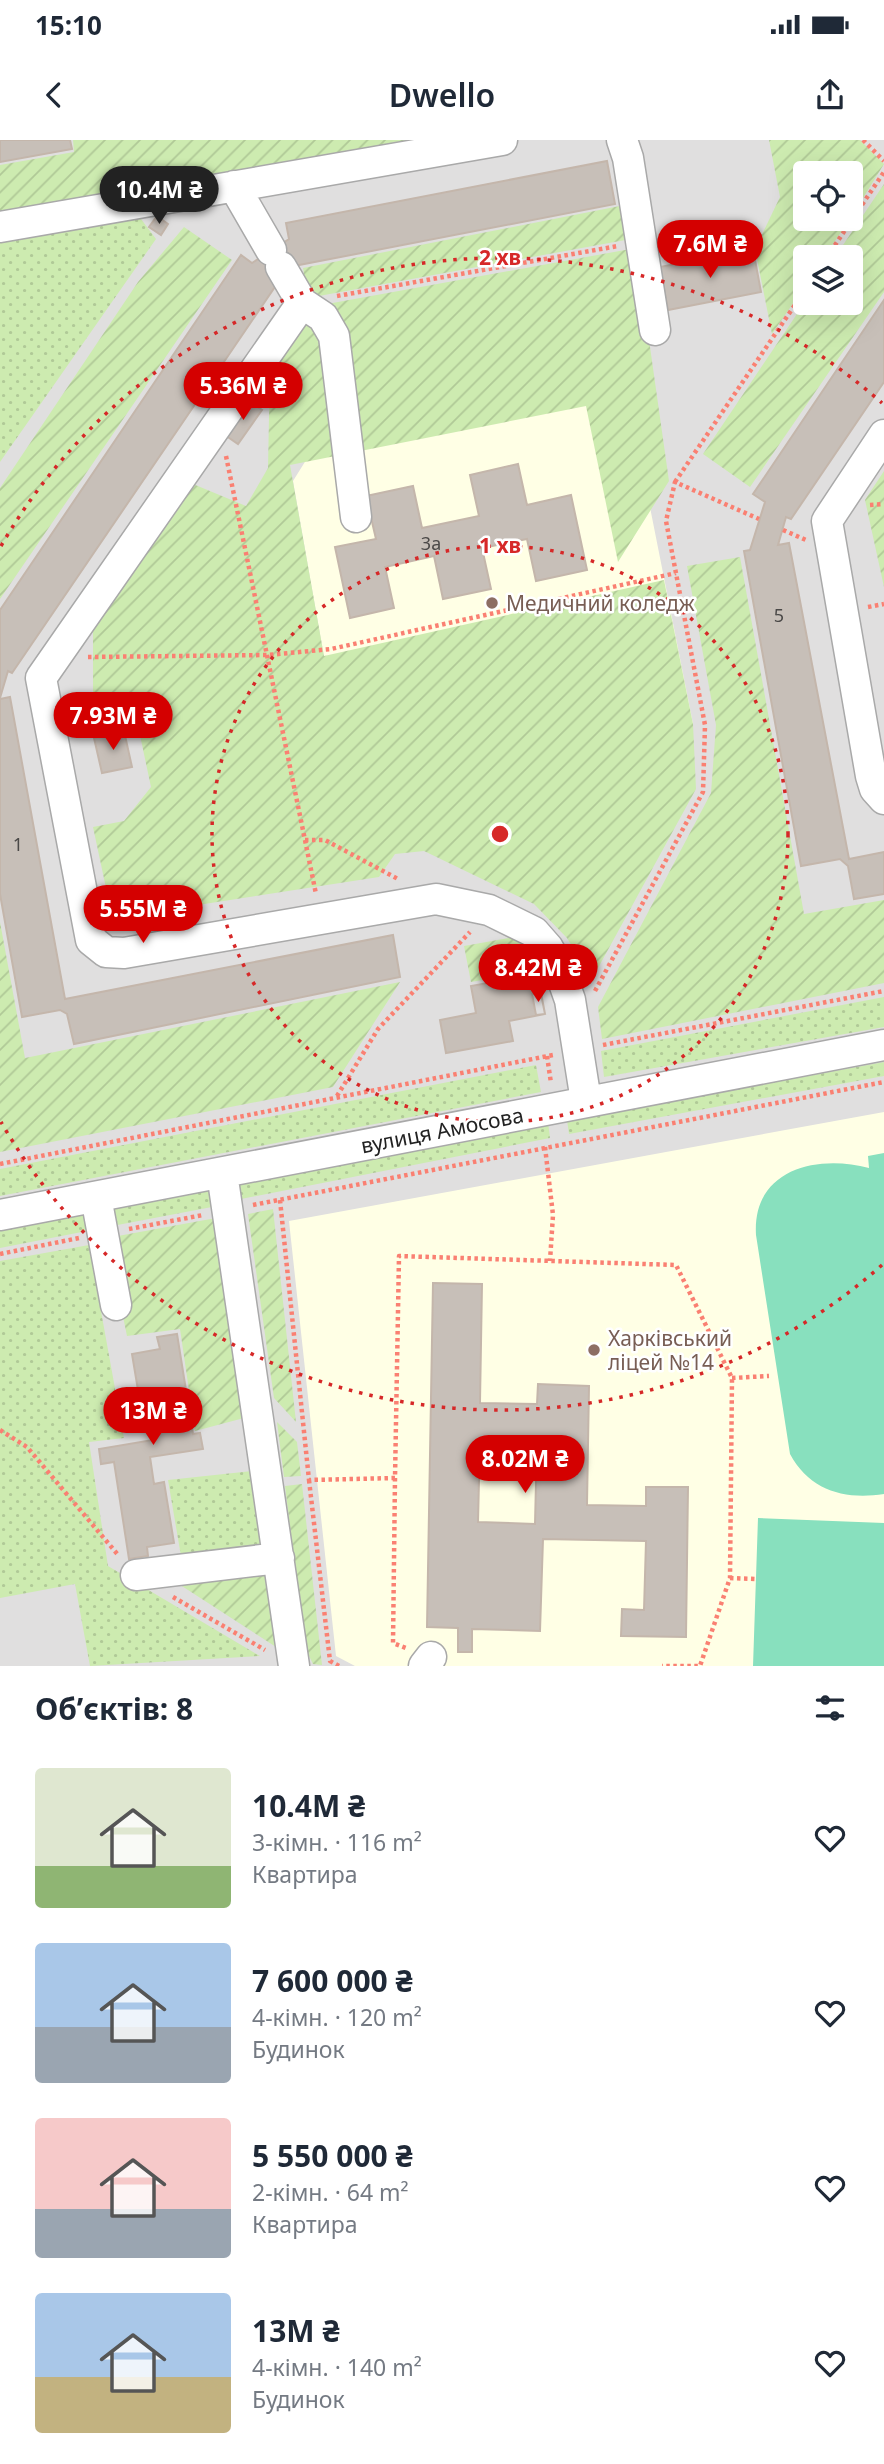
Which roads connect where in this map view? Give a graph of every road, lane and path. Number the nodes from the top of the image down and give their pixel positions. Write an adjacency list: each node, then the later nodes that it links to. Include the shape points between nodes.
1 (502, 140): 6 (street)
2 (622, 140): 8 (street)
3 (863, 140): 4 (path)
4 (884, 161)
5 (884, 172): 9 (path)
6 (234, 186): 7 (street); 10 (street)
7 (0, 227)
8 (641, 242): 10 (path); 12 (street)
9 (835, 245)
10 (302, 303): 13 (street); 16 (street, via 323,317 334,336)
11 (793, 307): 15 (path)
12 (654, 330)
13 (219, 422): 19 (path); 20 (street)
14 (884, 435): 21 (street, via 827,521 871,776)
15 (676, 482): 17 (path); 18 (path, via 666,521)
16 (356, 516)
17 (759, 519)
18 (676, 573): 19 (path, via 331,649); 27 (path, via 705,725 703,792)
19 (268, 655): 20 (path); 22 (path)
20 (55, 658): 25 (street, via 41,678 88,926 96,945 106,952 124,953)
21 (884, 799)
22 (305, 840): 23 (path, via 326,840); 25 (path)
23 (399, 880)
24 (489, 910): 25 (street, via 436,899); 29 (street, via 534,932 548,948 570,1000); 33 (path, via 378,1029)
25 (321, 919)
26 (884, 991): 29 (path)
27 (594, 992)
28 (884, 1045): 34 (street, вулиця Амосова)
29 (578, 1050): 30 (path); 34 (street)
30 (547, 1056): 32 (path); 33 (path)
31 (884, 1082): 35 (path)
32 (551, 1086)
33 (337, 1096): 36 (path)
34 (586, 1101): 37 (street, вулиця Амосова)
35 (545, 1147): 39 (path); 44 (path, via 553,1215)
36 (0, 1164)
37 (222, 1173): 38 (street, вулиця Амосова); 40 (street)
38 (96, 1197): 41 (street, вулиця Амосова); 42 (street)
39 (280, 1200): 40 (path); 49 (path)
40 (227, 1210): 42 (path); 50 (street)
41 (0, 1215)
42 (102, 1234): 43 (path); 45 (street)
43 (0, 1254)
44 (550, 1261): 47 (path, via 676,1265); 48 (path, via 399,1256)
45 (116, 1305)
46 (769, 1376): 47 (path)
47 (732, 1378): 52 (path)
48 (396, 1478): 49 (path); 54 (path, via 393,1643)
49 (309, 1480): 56 (path, via 330,1661)
50 (279, 1558): 51 (street); 55 (street)
51 (136, 1575)
52 (730, 1578): 53 (path); 57 (path, via 700,1666)
53 (755, 1579)
54 (428, 1662)
55 (294, 1666)
56 (339, 1666)
57 (662, 1666)

